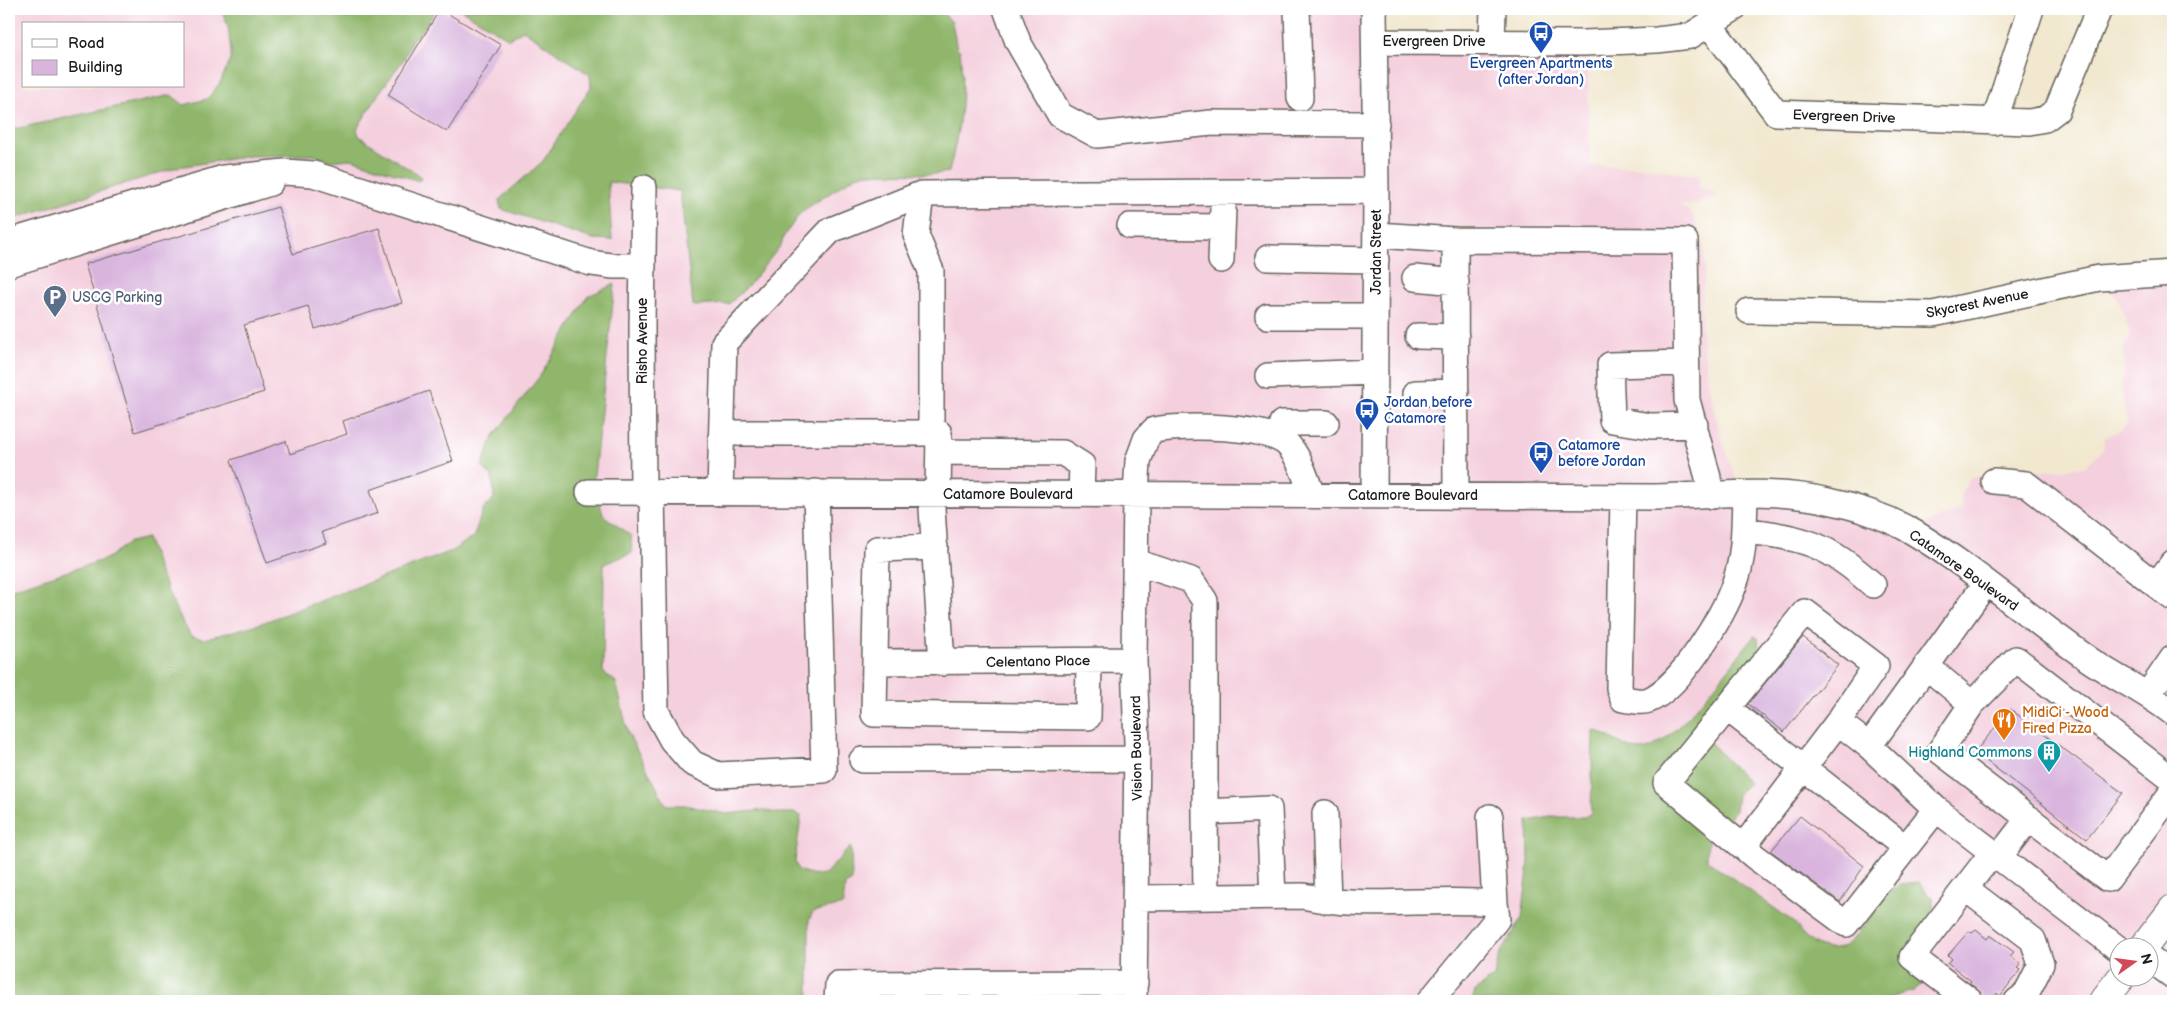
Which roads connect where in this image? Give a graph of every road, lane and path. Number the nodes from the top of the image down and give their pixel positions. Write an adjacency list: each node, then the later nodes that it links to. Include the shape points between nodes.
1 (1006, 9): 13 (street, via 1018,42 1060,115 1097,135 1210,123)
2 (1297, 9): 11 (street)
3 (1374, 9): 9 (street, Jordan Street)
4 (1493, 9): 10 (street, Evergreen Drive)
5 (1733, 9): 8 (street, Evergreen Drive)
6 (2031, 9): 12 (street)
7 (2099, 9): 12 (street, Evergreen Drive, via 2057,110 2045,118 2029,122)
8 (1709, 24): 10 (street, Evergreen Drive, via 1690,36 1657,40); 12 (street, Evergreen Drive, via 1776,113)
9 (1375, 42): 10 (street, Evergreen Drive); 13 (street, Jordan Street)
10 (1492, 42)
11 (1300, 98)
12 (1994, 122)
13 (1376, 124): 16 (street, Jordan Street)
14 (301, 173): 23 (street, via 256,173 224,178); 27 (street); 28 (street, via 313,174 591,263)
15 (644, 188): 28 (street, Risho Avenue)
16 (1376, 191): 17 (street); 21 (street, Jordan Street)
17 (1224, 192): 18 (street); 20 (street)
18 (921, 194): 44 (street, via 831,230 724,343); 46 (street, via 916,235 931,271)
19 (1130, 226): 20 (street)
20 (1222, 227): 25 (street)
21 (1376, 235): 22 (street); 26 (street, Jordan Street)
22 (1456, 240): 31 (street); 37 (street, via 1685,241)
23 (9, 242)
24 (1268, 258): 26 (street)
25 (1221, 260)
26 (1376, 260): 34 (street, Jordan Street)
27 (9, 264)
28 (642, 266): 50 (street, Risho Avenue)
29 (2173, 273): 32 (street, Skycrest Avenue, via 2082,281 1933,314)
30 (1415, 278): 31 (street)
31 (1456, 282): 36 (street)
32 (1749, 311)
33 (1268, 316): 34 (street)
34 (1375, 316): 38 (street, Jordan Street)
35 (1418, 336): 36 (street)
36 (1456, 337): 40 (street)
37 (1686, 363): 43 (street, via 1686,400); 43 (street, via 1610,365 1612,420 1651,426)
38 (1375, 372): 39 (street); 56 (street, Jordan Street)
39 (1268, 376)
40 (1456, 392): 41 (street); 57 (street)
41 (1416, 393)
42 (1326, 423): 45 (street, via 1282,423)
43 (1695, 425): 59 (street)
44 (722, 433): 46 (street); 51 (street)
45 (1281, 439): 54 (street, Vision Boulevard, via 1230,427 1190,426 1154,430 1146,439 1138,461); 55 (street, via 1303,470)
46 (935, 442): 52 (street); 53 (street, via 1063,453 1082,465)
47 (1994, 481): 67 (street, via 2026,484)
48 (589, 492): 50 (street, Catamore Boulevard)
49 (816, 492): 50 (street, Risho Avenue, via 824,770 718,775 692,763 672,740 656,711); 51 (street, Catamore Boulevard); 52 (street, Catamore Boulevard)
50 (648, 493): 51 (street, Catamore Boulevard)
51 (720, 493)
52 (935, 493): 53 (street, Catamore Boulevard); 62 (street)
53 (1081, 494): 54 (street, Catamore Boulevard)
54 (1136, 494): 55 (street, Catamore Boulevard); 63 (street, Vision Boulevard)
55 (1312, 495): 56 (street, Catamore Boulevard)
56 (1374, 495): 57 (street, Catamore Boulevard)
57 (1456, 495): 60 (street, Catamore Boulevard)
58 (1746, 495): 59 (street, Catamore Boulevard); 61 (street); 65 (street, Catamore Boulevard, via 1779,494 1826,500 1871,513 1912,532)
59 (1713, 496): 60 (street, Catamore Boulevard)
60 (1623, 497): 61 (street, via 1619,666 1619,688 1623,699 1648,701 1673,684 1725,607 1735,585)
61 (1744, 531): 66 (street, via 1791,536 1818,545)
62 (935, 547): 71 (street, via 877,549); 72 (street)
63 (1135, 562): 69 (street, Vision Boulevard); 86 (street, via 1191,580 1205,601)
64 (2173, 563): 67 (street)
65 (1986, 583): 73 (street); 74 (street, Catamore Boulevard, via 2086,658)
66 (1873, 585)
67 (2165, 592)
68 (2173, 658): 74 (street)
69 (1134, 660): 70 (street, Celentano Place); 80 (street, Vision Boulevard)
70 (1089, 661): 71 (street, via 1088,717 874,714); 72 (street, Celentano Place)
71 (875, 662): 72 (street, Celentano Place)
72 (942, 663)
73 (1926, 666): 75 (street); 79 (street)
74 (2148, 694): 77 (street, Catamore Boulevard)
75 (1972, 704): 83 (street, via 2016,659); 89 (street, via 1940,751)
76 (1727, 708): 78 (street, via 1805,612 1876,666); 82 (street); 90 (street, via 1666,783)
77 (2173, 713)
78 (1838, 722): 79 (street); 82 (street)
79 (1869, 746): 85 (street)
80 (1137, 759): 81 (street); 96 (street, Vision Boulevard)
81 (862, 760)
82 (1803, 768): 90 (street); 91 (street)
83 (2173, 780)
84 (2173, 791): 89 (street, via 2108,878)
85 (1936, 809): 91 (street); 92 (street)
86 (1205, 812): 94 (street, via 1269,809); 95 (street)
87 (1324, 813): 97 (street)
88 (1490, 817): 98 (street)
89 (2029, 818): 92 (street)
90 (1743, 847): 91 (street, via 1846,924)
91 (1906, 848)
92 (1996, 855): 93 (street); 101 (street)
93 (1965, 888): 108 (street, via 1912,957); 109 (street, via 2033,940 2041,964 2026,994)
94 (1272, 896): 95 (street); 97 (street, via 1303,896)
95 (1206, 897): 96 (street)
96 (1135, 898): 105 (street, Vision Boulevard)
97 (1328, 901): 98 (street, via 1458,900)
98 (1495, 903): 107 (street, via 1497,918)
99 (2173, 909): 100 (main road)
100 (2151, 938)
101 (2110, 942)
102 (2160, 966): 103 (street)
103 (2173, 976)
104 (2113, 988): 110 (main road)
105 (1134, 992): 106 (street, via 838,984)
106 (838, 1001)
107 (1430, 1001)
108 (1970, 1001)
109 (2017, 1001)
110 (2103, 1001)

